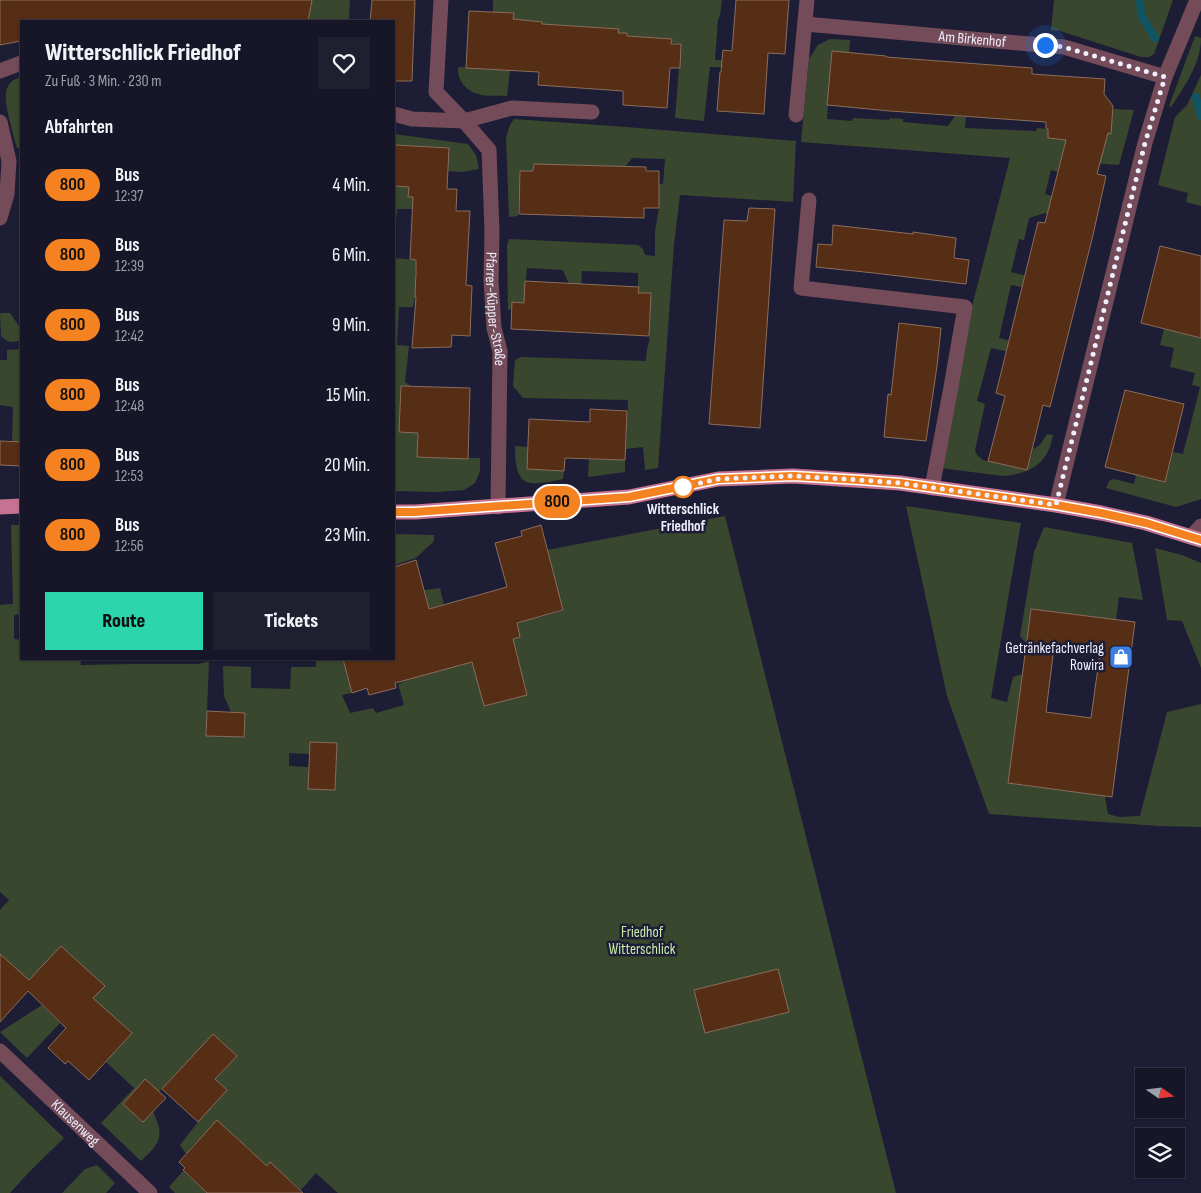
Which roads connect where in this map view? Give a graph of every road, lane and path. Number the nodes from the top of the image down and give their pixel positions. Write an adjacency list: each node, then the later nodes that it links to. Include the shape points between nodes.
1 (441, 0): 11 (street, Pfarrer-Küpper-Straße, via 436,92)
2 (807, 0): 4 (street)
3 (1197, 0): 7 (street)
4 (805, 24): 7 (street, Am Birkenhof, via 1064,47); 10 (street)
5 (20, 64): 6 (street)
6 (0, 71)
7 (1165, 77): 16 (street, via 1145,143)
8 (592, 112): 11 (street, via 512,108)
9 (395, 114): 11 (street, via 412,119)
10 (796, 115)
11 (464, 121): 19 (street, Pfarrer-Küpper-Straße, via 489,150 491,281 494,328 500,351)
12 (0, 122): 14 (street, via 9,161 7,194)
13 (809, 200): 15 (street, via 801,288 965,307)
14 (0, 218)
15 (932, 488): 16 (main road); 19 (main road, via 785,476 718,479 629,497)
16 (1056, 505): 21 (main road)
17 (20, 506): 18 (main road)
18 (0, 507)
19 (498, 507): 20 (main road)
20 (395, 512)
21 (1198, 534)
22 (0, 1051): 23 (street, Klausenweg)
23 (150, 1193)

